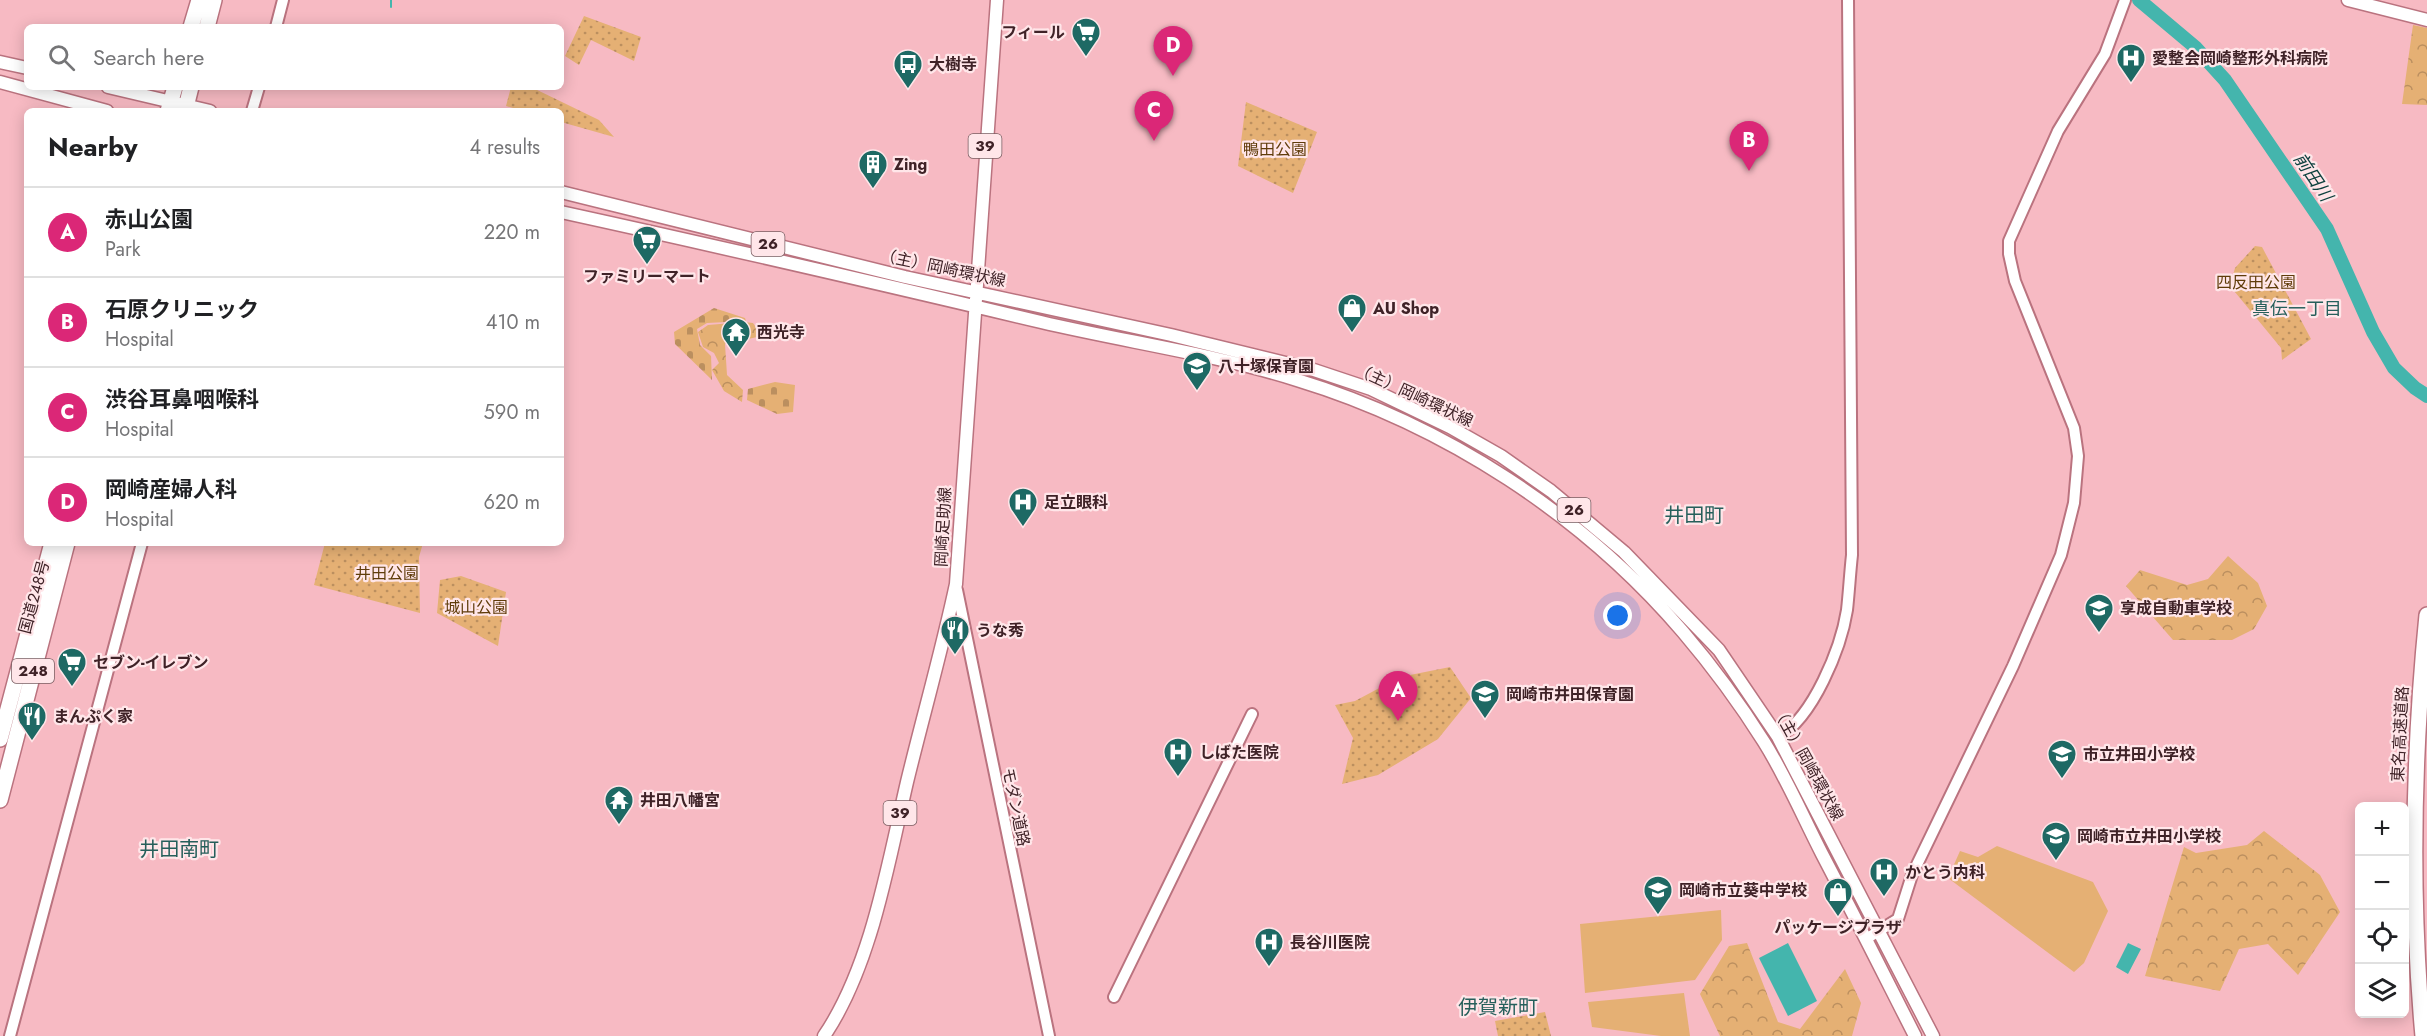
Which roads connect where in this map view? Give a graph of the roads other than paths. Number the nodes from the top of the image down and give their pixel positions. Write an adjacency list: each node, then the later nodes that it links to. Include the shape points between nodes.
1 (199, 0): 9 (highway)
2 (214, 0): 10 (highway)
3 (283, 0): 11 (street)
4 (997, 0): 26 (main road, 岡崎足助線 / 39)
5 (1848, 0): 34 (street, via 1852,555 1847,612 1828,670 1815,695 1787,732)
6 (2125, 0): 37 (street, via 2105,54 2058,131 2009,240 2015,281 2078,442 2076,489 2068,533 2013,666 1912,875 1898,919)
7 (2348, 0): 8 (main road)
8 (2427, 20)
9 (192, 24)
10 (208, 24)
11 (277, 24)
12 (0, 62): 13 (main road)
13 (24, 67)
14 (0, 82): 15 (main road)
15 (24, 89)
16 (30, 90): 21 (main road)
17 (123, 90): 20 (main road)
18 (190, 90): 22 (highway)
19 (258, 90): 23 (street)
20 (171, 100): 22 (main road)
21 (96, 108)
22 (186, 108)
23 (253, 108)
24 (564, 193): 26 (main road, （主）岡崎環状線 / 26)
25 (564, 213): 27 (main road, （主）岡崎環状線 / 26)
26 (976, 292): 27 (main road, 岡崎足助線 / 39); 34 (main road, （主）岡崎環状線 / 26, via 1314,370 1371,389 1450,427 1551,490 1624,552 1719,650)
27 (975, 306): 31 (main road, 岡崎足助線 / 39); 38 (main road, （主）岡崎環状線 / 26, via 1241,364 1300,381 1439,438 1490,467 1619,566 1658,603 1713,670 1765,743)
28 (51, 546): 35 (highway, 国道248号 / 248)
29 (66, 546): 36 (highway, 国道248号 / 248)
30 (141, 546): 40 (street)
31 (956, 584): 41 (main road, 岡崎足助線 / 39, via 939,666 862,959); 42 (street, モダン道路)
32 (2427, 615): 45 (highway, 東名高速道路, via 2419,693 2414,832)
33 (1251, 714): 39 (street)
34 (1778, 737): 37 (main road, （主）岡崎環状線 / 26)
35 (0, 739)
36 (0, 800)
37 (1880, 932): 38 (street); 44 (main road, （主）岡崎環状線 / 26)
38 (1866, 939): 43 (main road, （主）岡崎環状線 / 26)
39 (1114, 997)
40 (10, 1036)
41 (824, 1036)
42 (1049, 1036)
43 (1915, 1036)
44 (1933, 1036)
45 (2423, 1036)

